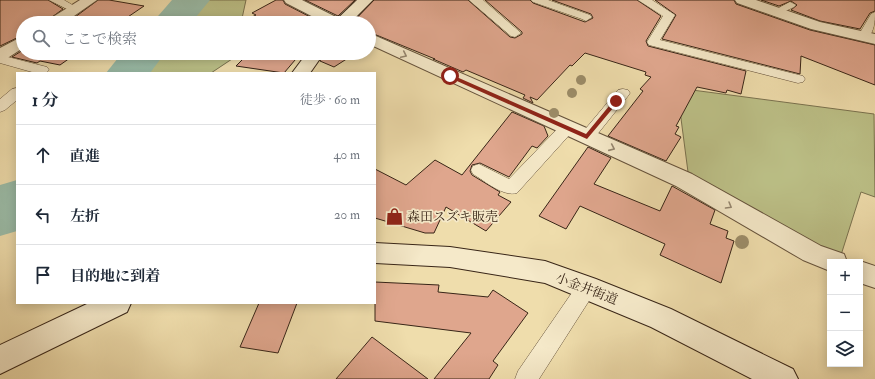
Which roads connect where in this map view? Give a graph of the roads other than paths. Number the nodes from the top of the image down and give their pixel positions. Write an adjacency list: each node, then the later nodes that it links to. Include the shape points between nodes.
1 (55, 0): 10 (lane)
2 (90, 0): 10 (street)
3 (291, 0): 13 (street)
4 (366, 0): 14 (street)
5 (475, 0): 17 (lane)
6 (537, 0): 16 (lane)
7 (644, 0): 26 (lane, via 670,15 653,42)
8 (742, 0): 11 (street)
9 (790, 5): 11 (lane)
10 (75, 10): 12 (street)
11 (775, 13): 18 (street, via 816,26)
12 (65, 16)
13 (323, 16)
14 (349, 16)
15 (875, 16): 18 (lane)
16 (586, 17)
17 (515, 33)
18 (869, 38)
19 (376, 41): 30 (street, one-way to 30)
20 (16, 45): 21 (street)
21 (0, 54)
22 (0, 59): 24 (lane, via 42,70)
23 (311, 60): 25 (street)
24 (39, 72)
25 (302, 72)
26 (798, 79)
27 (16, 93): 29 (lane)
28 (623, 93): 31 (lane)
29 (0, 107)
30 (567, 128): 31 (street); 32 (lane, via 511,188)
31 (587, 137): 34 (street, one-way to 34, via 684,180 812,253)
32 (479, 170)
33 (376, 253): 37 (street, 小金井街道, via 450,257 510,266 545,272)
34 (827, 259)
35 (863, 273): 36 (street)
36 (875, 277)
37 (588, 287): 40 (lane); 41 (street, 小金井街道, via 661,318)
38 (116, 304): 39 (street)
39 (0, 360)
40 (526, 379)
41 (783, 379)

